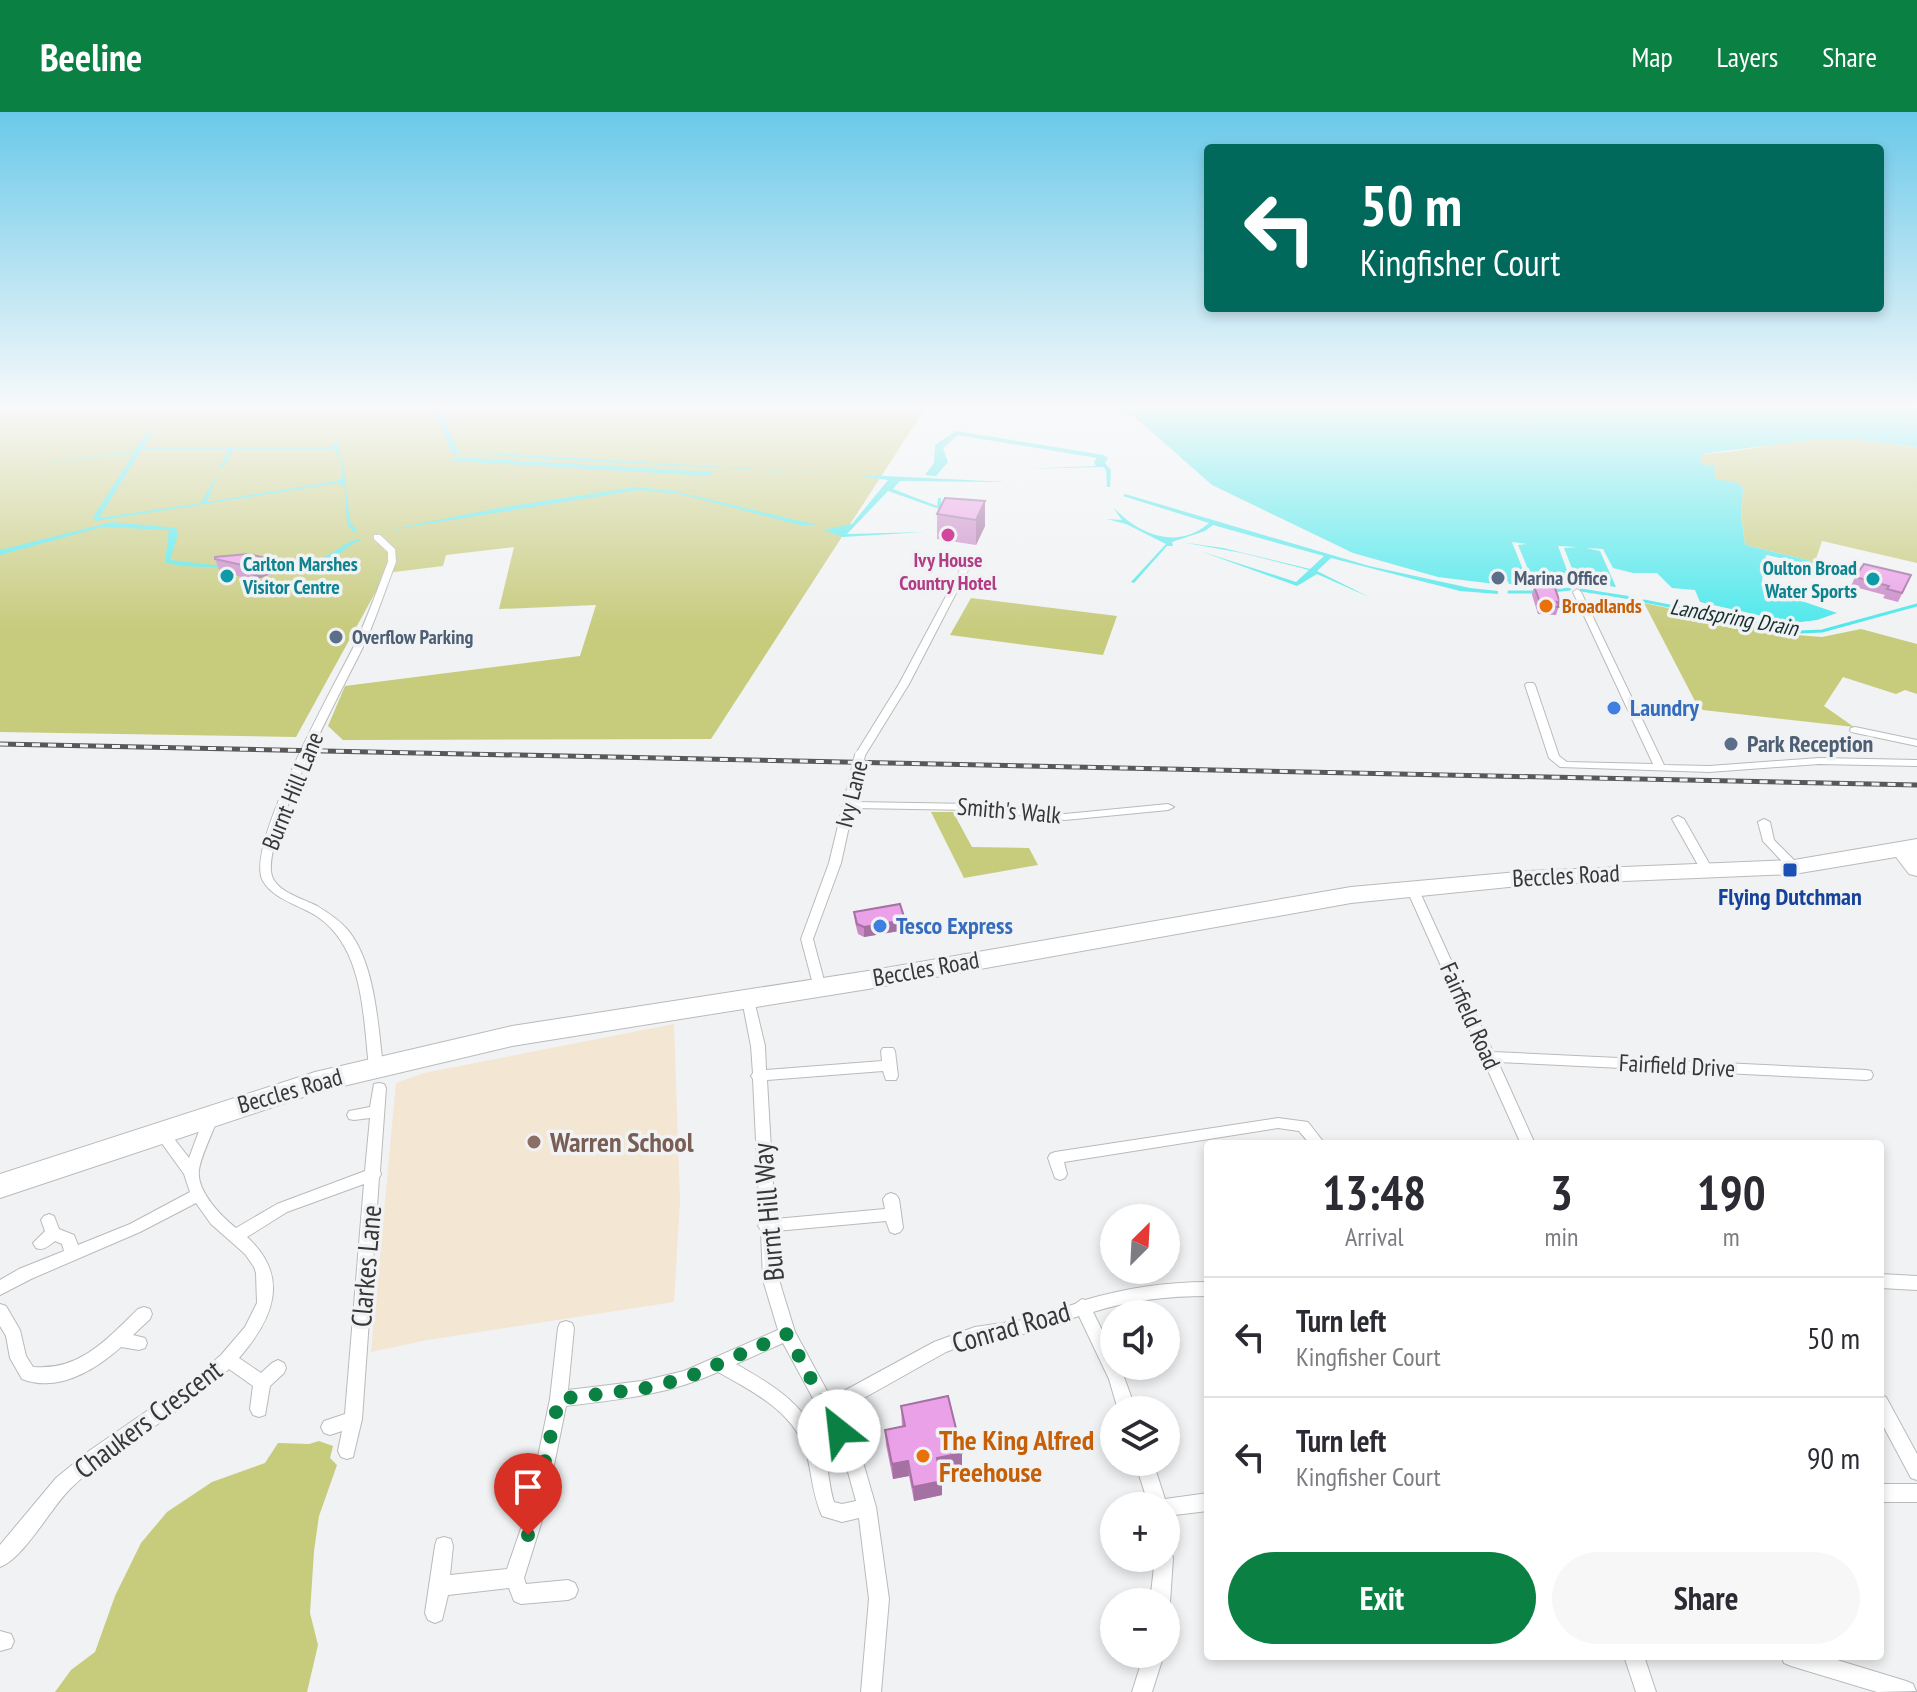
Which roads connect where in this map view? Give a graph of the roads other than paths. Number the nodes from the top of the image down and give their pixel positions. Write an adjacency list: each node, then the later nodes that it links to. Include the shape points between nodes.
1 (377, 537): 23 (street, Burnt Hill Lane, via 392,551 392,562 359,645 306,750 264,870 277,889 338,927 351,944 369,1010)
2 (964, 570): 9 (street, Ivy Lane, bridge, via 860,755)
3 (1577, 592): 8 (street)
4 (1530, 685): 8 (street, via 1558,762 1572,767)
5 (1855, 730): 6 (street)
6 (1917, 743)
7 (1917, 763): 8 (street)
8 (1660, 768)
9 (849, 805): 10 (street, Smith's Walk, via 972,807 1065,817); 17 (street, Ivy Lane, via 807,939)
10 (1168, 807)
11 (1678, 819): 15 (street)
12 (1764, 822): 14 (street, via 1769,841)
13 (1912, 855): 14 (highway, Beccles Road)
14 (1794, 867): 15 (highway, Beccles Road)
15 (1708, 872): 16 (highway, Beccles Road)
16 (1412, 888): 17 (highway, Beccles Road); 19 (street, Fairfield Road)
17 (820, 988): 18 (highway, Beccles Road)
18 (748, 1000): 22 (street, Burnt Hill Way); 23 (highway, Beccles Road, via 512,1036)
19 (1488, 1057): 21 (street, Fairfield Drive); 29 (street, Fairfield Road)
20 (890, 1064): 22 (street)
21 (1866, 1075)
22 (758, 1076): 36 (street, Burnt Hill Way)
23 (378, 1078): 24 (street, Clarkes Lane); 25 (highway, Beccles Road, via 315,1082)
24 (377, 1112): 26 (street); 31 (street, Clarkes Lane)
25 (212, 1114): 27 (highway, Beccles Road); 30 (street)
26 (354, 1115)
27 (160, 1131): 30 (street, Chaukers Crescent); 33 (highway, Beccles Road)
28 (1315, 1140): 32 (street, via 1303,1126 1278,1123 1052,1151)
29 (1526, 1140)
30 (191, 1172): 34 (street, Chaukers Crescent)
31 (374, 1174): 38 (street, via 282,1208); 60 (street, Clarkes Lane)
32 (1060, 1174)
33 (0, 1186)
34 (198, 1195): 38 (street, Chaukers Crescent); 39 (street)
35 (893, 1213): 36 (street)
36 (766, 1226): 48 (street, Burnt Hill Way, via 771,1280)
37 (48, 1232): 39 (street, via 69,1240)
38 (235, 1236): 51 (street, Chaukers Crescent, via 255,1254 266,1292 254,1327)
39 (73, 1254): 42 (street)
40 (1884, 1281): 41 (street)
41 (1917, 1283)
42 (0, 1288)
43 (1204, 1289): 44 (street, Conrad Road, via 1171,1289)
44 (1082, 1306): 55 (street); 58 (street, Conrad Road, via 940,1347)
45 (0, 1311): 49 (street, via 28,1374 73,1373)
46 (144, 1314): 49 (street)
47 (566, 1328): 56 (street)
48 (787, 1334): 52 (street); 58 (street, Burnt Hill Way)
49 (118, 1339): 50 (street)
50 (139, 1343)
51 (229, 1360): 54 (street); 70 (street, Chaukers Crescent, via 187,1396 77,1470)
52 (720, 1364): 56 (street, via 642,1389); 68 (street, via 793,1410 816,1452 828,1510 842,1513)
53 (278, 1368): 54 (street)
54 (262, 1383): 57 (street)
55 (1123, 1396)
56 (559, 1399): 71 (street, via 535,1514)
57 (259, 1409)
58 (828, 1409): 68 (street, Burnt Hill Way, via 851,1452)
59 (1884, 1410): 63 (street)
60 (353, 1419): 61 (street); 62 (street, Clarkes Lane)
61 (330, 1427)
62 (347, 1451)
63 (1917, 1472)
64 (1884, 1493): 65 (street)
65 (1917, 1493)
66 (1204, 1502): 67 (street)
67 (1180, 1505)
68 (867, 1507): 79 (street, Burnt Hill Way, via 879,1599)
69 (444, 1546): 72 (street)
70 (0, 1558)
71 (514, 1578): 72 (street); 73 (street, via 521,1594)
72 (440, 1586): 74 (street)
73 (568, 1590)
74 (435, 1613)
75 (1635, 1660): 81 (street)
76 (1804, 1660): 78 (street)
77 (1150, 1668): 80 (street)
78 (1906, 1691)
79 (871, 1692)
80 (1142, 1692)
81 (1646, 1692)

